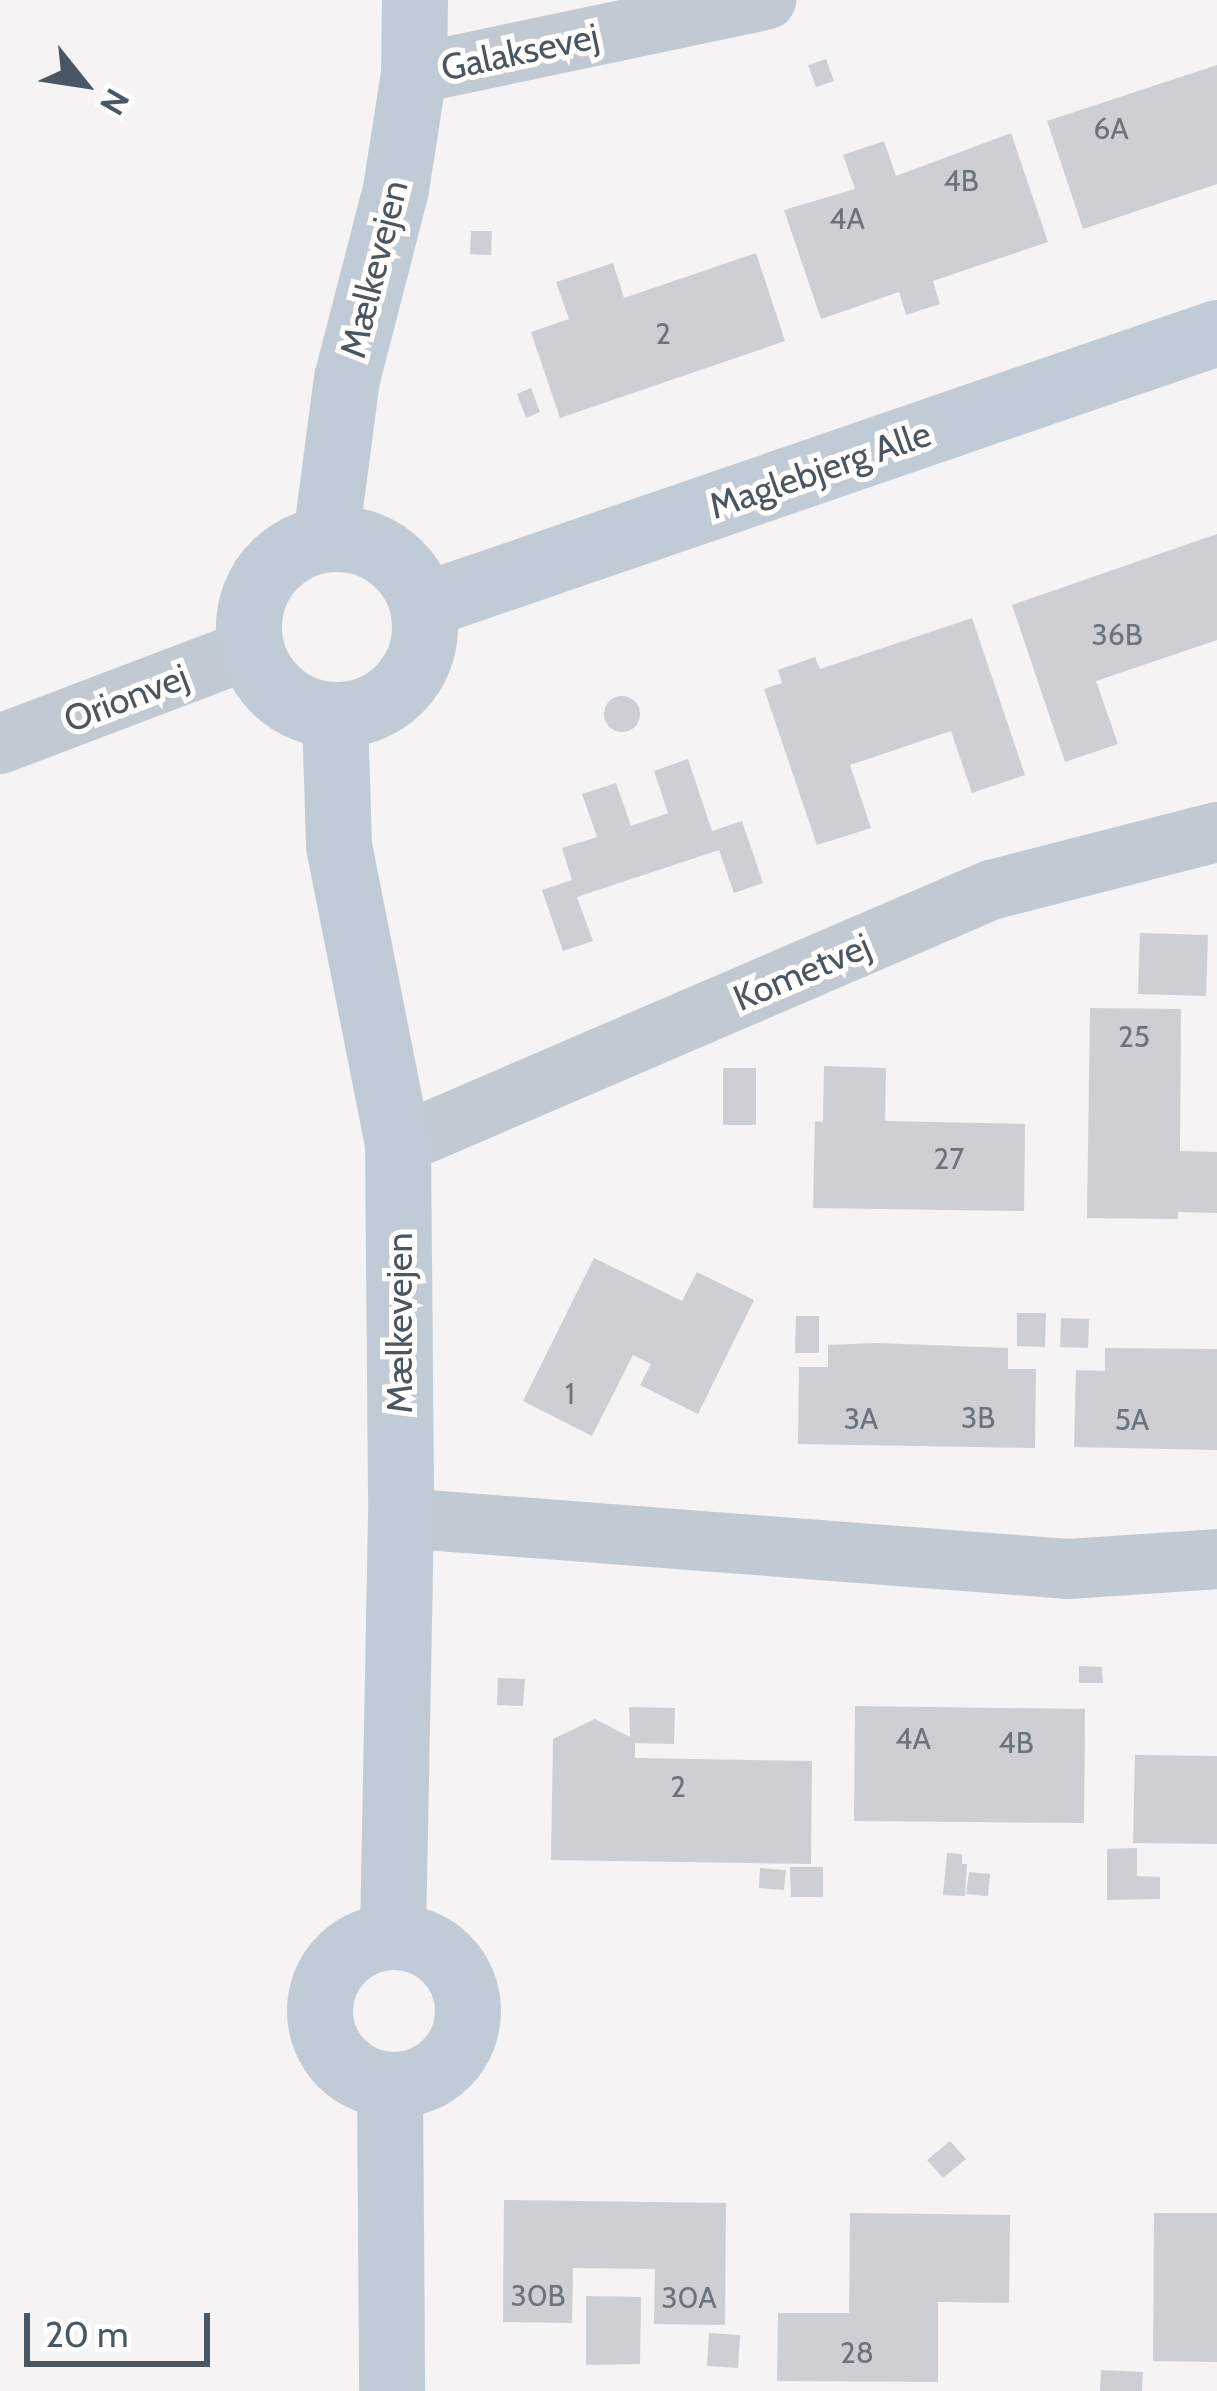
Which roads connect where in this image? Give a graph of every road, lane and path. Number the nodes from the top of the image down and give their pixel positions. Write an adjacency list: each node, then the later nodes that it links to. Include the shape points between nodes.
1 (415, 0): 3 (street, Mælkevejen)
2 (766, 0): 3 (street, Galaksevej)
3 (414, 74): 5 (street, Mælkevejen, via 396,189 347,379)
4 (1217, 334): 6 (street, Maglebjerg Alle)
5 (326, 538): 6 (street, via 387,554 414,582); 7 (street, via 272,565 248,620)
6 (423, 606): 8 (street, via 420,659 406,682 363,712)
7 (250, 650): 8 (street, via 282,698); 9 (street, Orionvej)
8 (335, 716): 11 (street, Mælkevejen, via 339,846)
9 (0, 744)
10 (1217, 832): 11 (street, Kometvej, via 991,890)
11 (398, 1145): 12 (street, Mælkevejen)
12 (401, 1517): 13 (street, via 1068,1569); 14 (street, Mælkevejen)
13 (1217, 1559)
14 (393, 1936): 15 (street, via 370,1940 333,1968 320,2012 323,2034 349,2070); 15 (street, via 437,1950 465,1988 469,2012 454,2056 436,2073)
15 (390, 2085): 16 (street)
16 (392, 2391)

